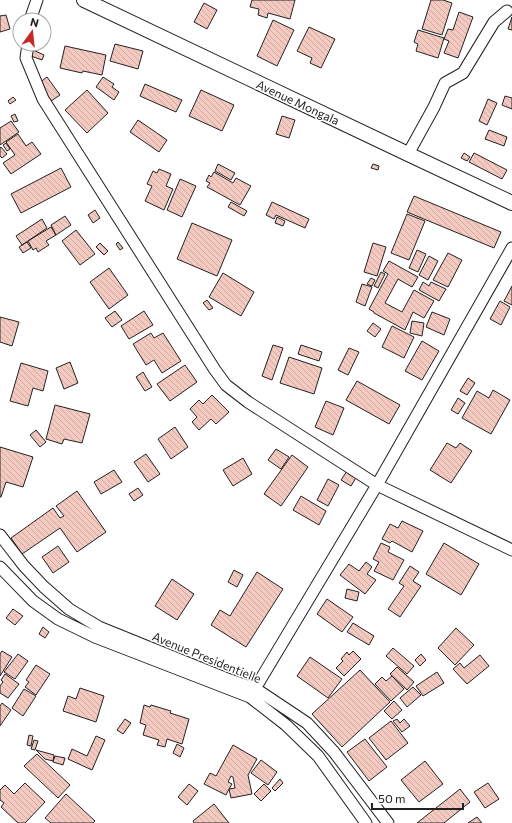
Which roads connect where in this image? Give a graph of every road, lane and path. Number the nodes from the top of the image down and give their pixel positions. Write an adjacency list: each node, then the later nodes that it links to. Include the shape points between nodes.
1 (37, 0): 4 (street)
2 (84, 0): 6 (street, Avenue Mongala)
3 (507, 10): 6 (street, via 494,22 464,73 445,83)
4 (33, 12)
5 (27, 52): 9 (street, via 26,58 44,99 226,385 248,402)
6 (408, 154): 7 (street, Avenue Mongala)
7 (512, 203)
8 (512, 248): 9 (street)
9 (377, 485): 11 (street); 15 (street)
10 (0, 535): 12 (street, Avenue Presidentielle)
11 (512, 550)
12 (15, 555): 13 (street); 14 (street, Avenue Presidentielle, via 44,587)
13 (0, 567): 14 (street, Avenue Presidentielle, via 33,601 58,619)
14 (97, 632): 15 (street, Avenue Presidentielle)
15 (253, 693): 16 (street, Avenue Presidentielle, via 318,756); 17 (street, Avenue Presidentielle, via 307,723 334,752)
16 (366, 823)
17 (388, 823)

